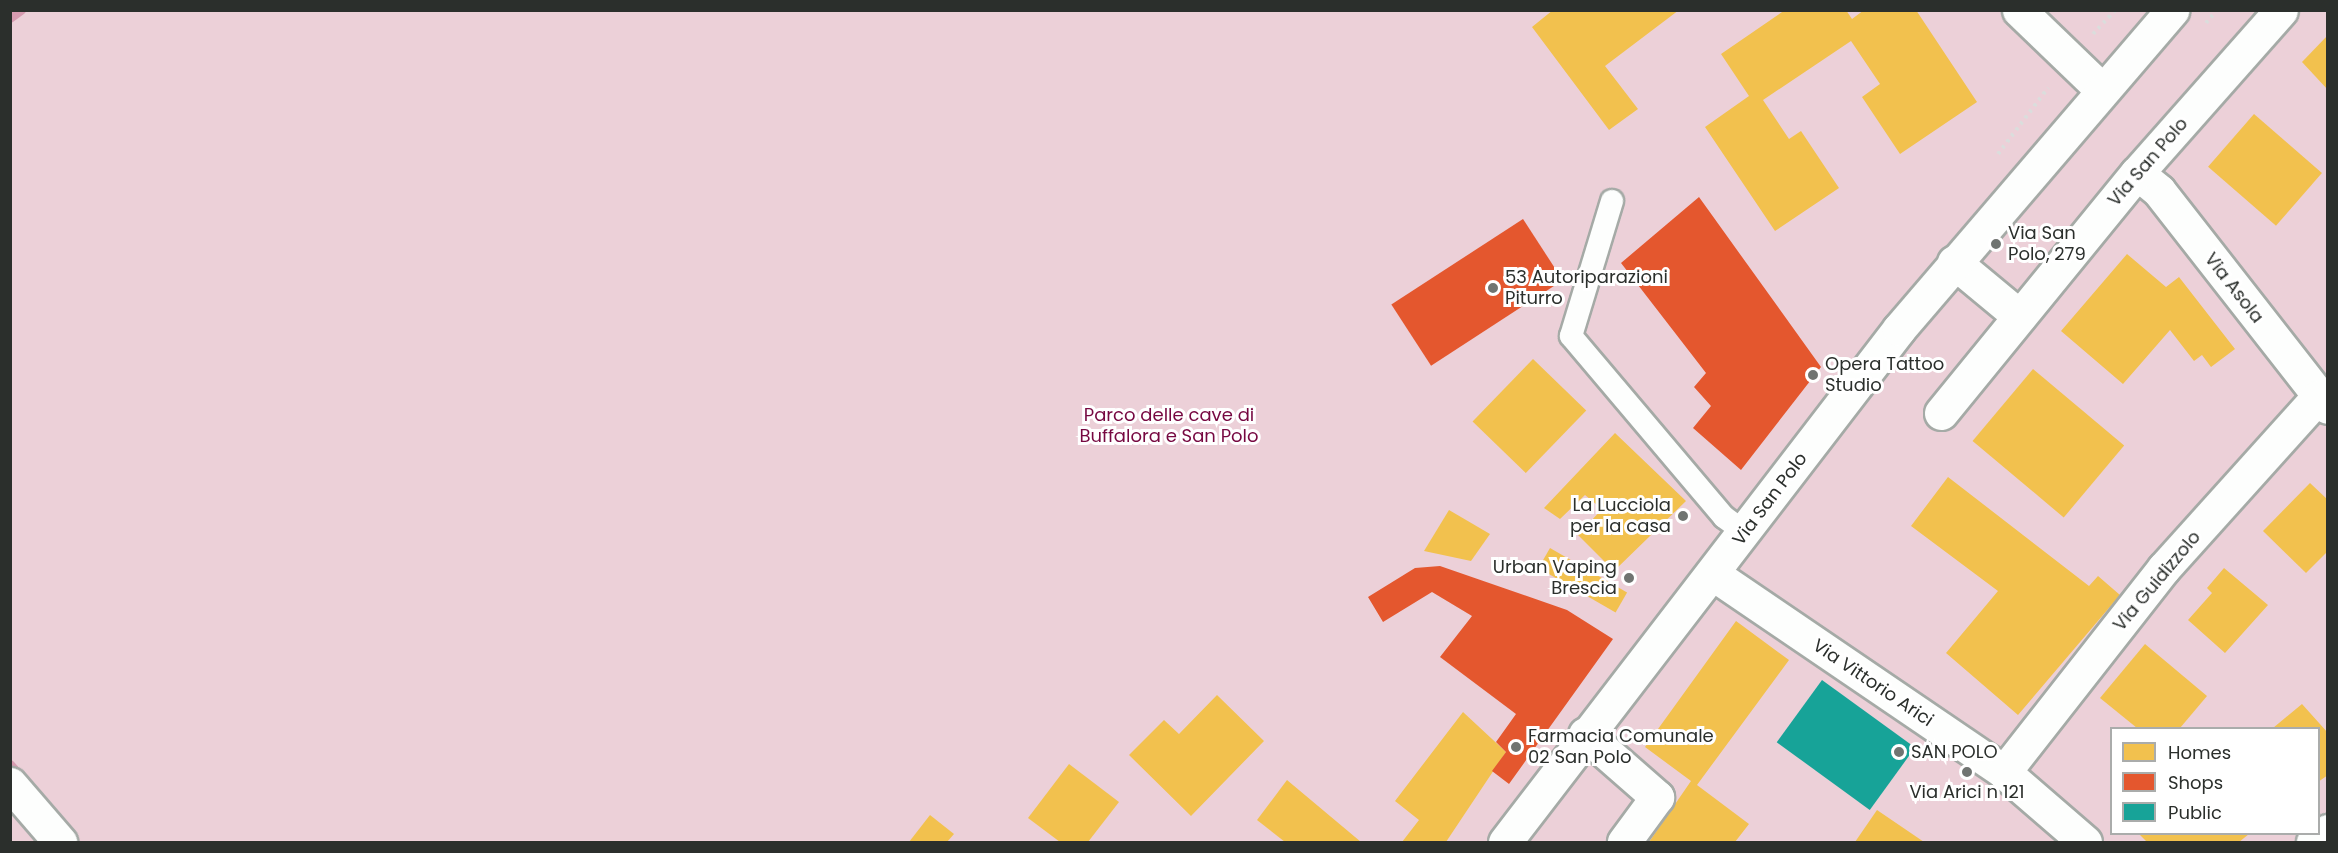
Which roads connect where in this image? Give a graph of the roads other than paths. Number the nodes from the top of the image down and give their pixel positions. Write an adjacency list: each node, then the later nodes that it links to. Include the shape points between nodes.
1 (2019, 10): 4 (street)
2 (2172, 10): 4 (street, Via San Polo)
3 (2281, 10): 5 (street, Via San Polo)
4 (2100, 88): 7 (street, Via San Polo)
5 (2137, 173): 8 (street, Via San Polo); 9 (street, Via Asola, via 2159,191)
6 (1612, 201): 11 (lane, via 1571,336 1724,517)
7 (1954, 262): 8 (street); 11 (street, Via San Polo)
8 (2019, 316): 10 (street, Via San Polo)
9 (2323, 402): 14 (street, Via Guidizzolo, via 2164,568)
10 (1941, 413)
11 (1745, 532): 12 (street, Via San Polo)
12 (1713, 574): 13 (street, Via San Polo); 14 (street, Via Vittorio Arici)
13 (1585, 734): 18 (street, Via San Polo); 19 (street, via 1657,797)
14 (2004, 772): 20 (street, Via Vittorio Arici)
15 (10, 784): 17 (street)
16 (2328, 831): 21 (street)
17 (60, 843)
18 (1505, 843)
19 (1624, 843)
20 (2085, 843)
21 (2313, 843)

